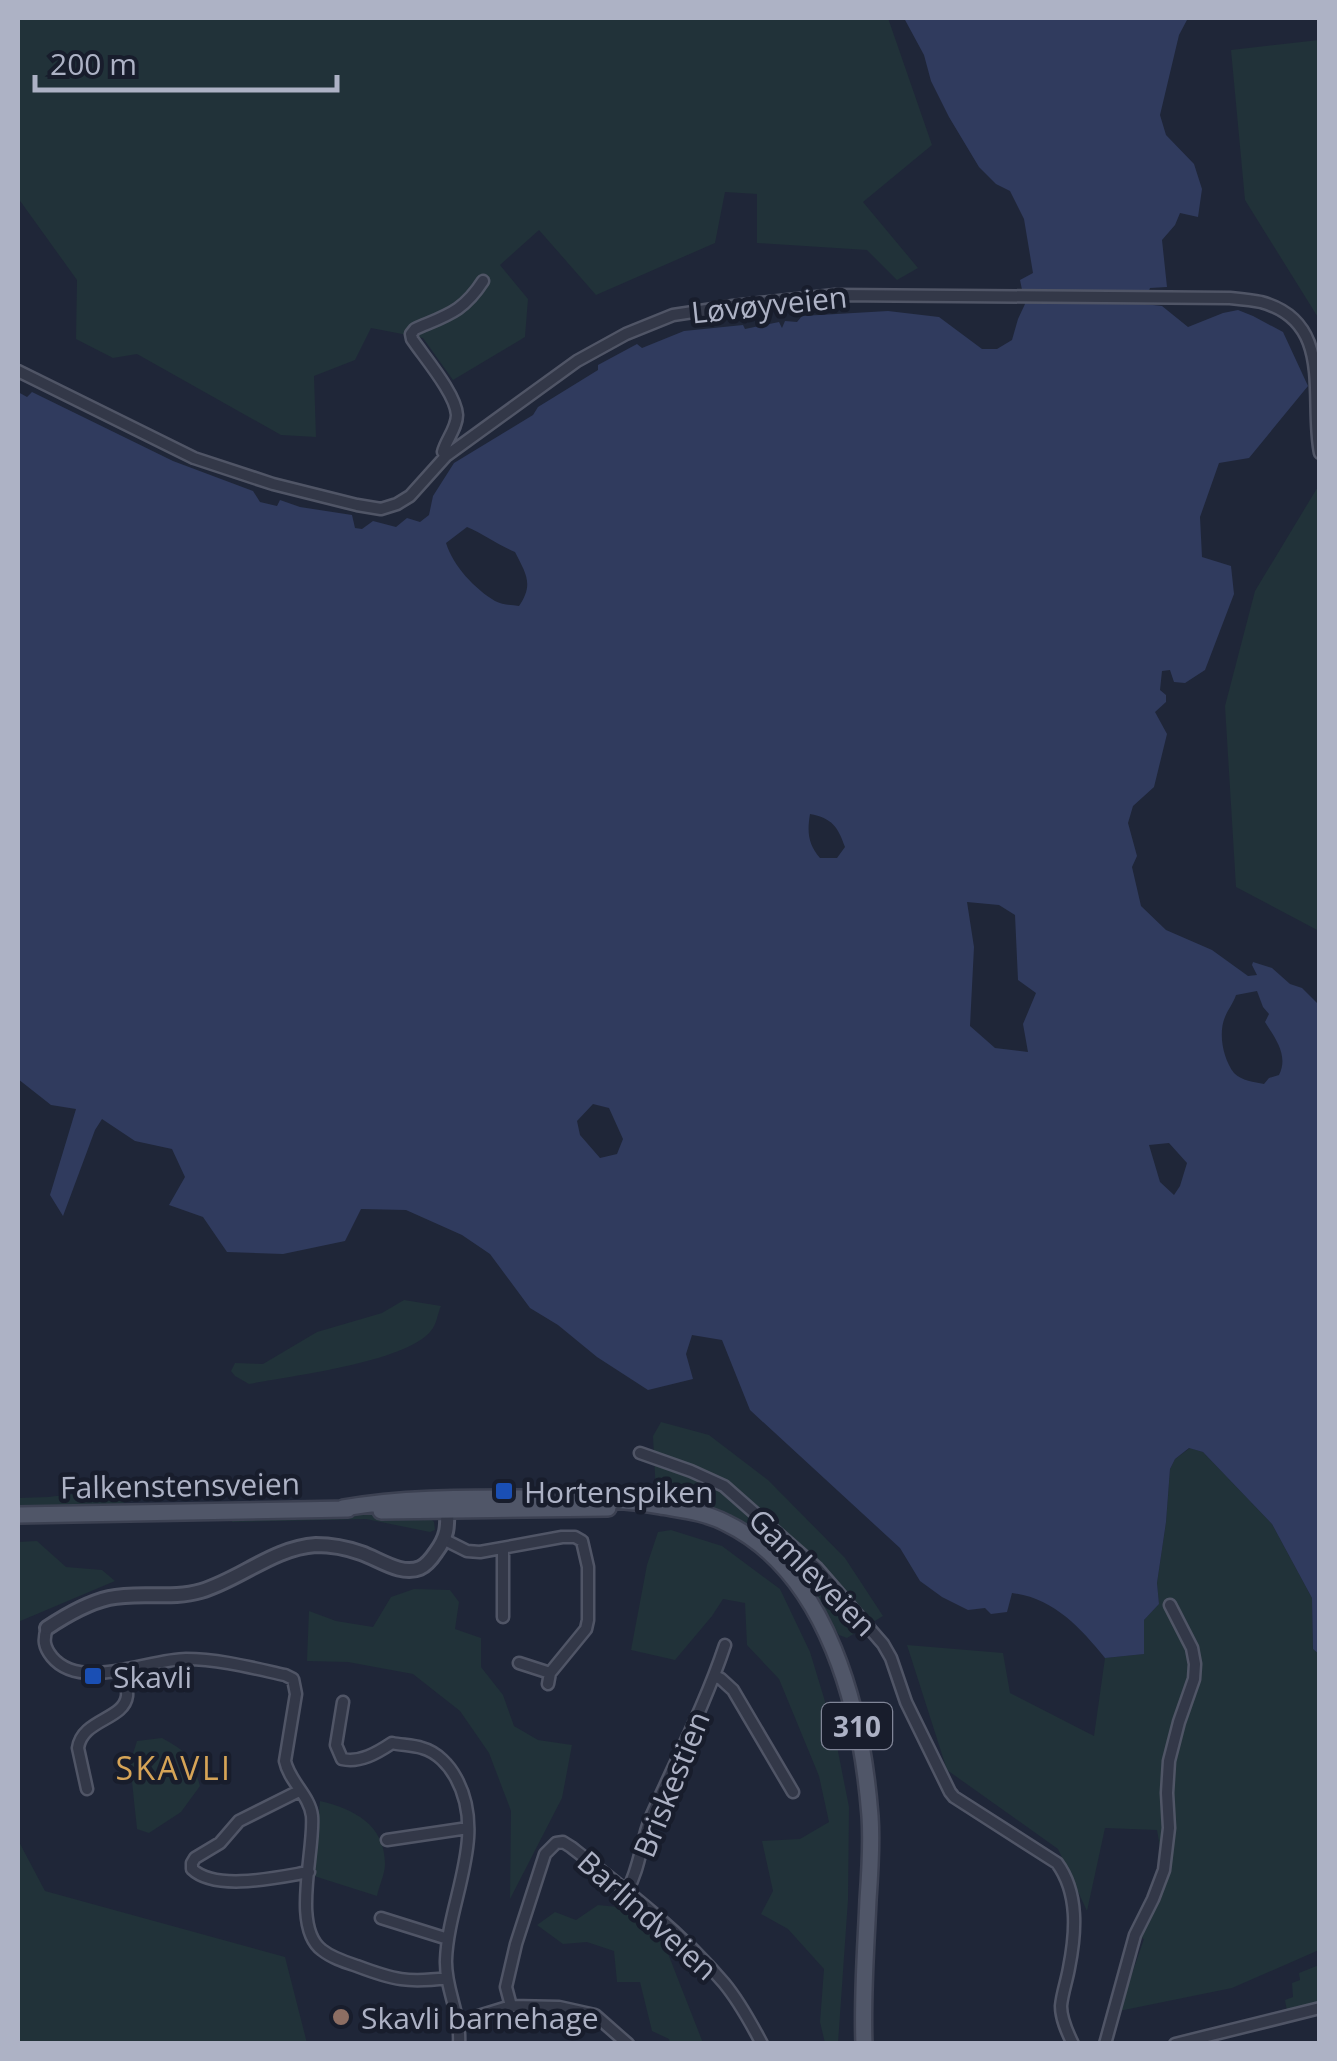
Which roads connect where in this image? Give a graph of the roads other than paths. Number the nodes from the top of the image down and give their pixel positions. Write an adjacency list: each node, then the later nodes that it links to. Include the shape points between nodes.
1 (482, 281): 4 (street, via 454,312 411,334 456,411)
2 (18, 372): 4 (street, Løvøyveien, via 194,458 357,506 398,504)
3 (1320, 453): 4 (street, Løvøyveien, via 1308,340 1284,312 1262,302 835,295 674,315 626,334)
4 (446, 456)
5 (640, 1453): 35 (street, Gamleveien, via 724,1486 817,1568 884,1644 954,1797 1057,1863 1074,1914 1061,2006)
6 (447, 1504): 7 (main road, Falkenstensveien / 310); 8 (street); 34 (main road, Falkenstensveien / 310, via 585,1498 702,1513 748,1535 782,1565 834,1649 863,1755 870,1822)
7 (18, 1515)
8 (446, 1540): 9 (street, via 467,1551); 12 (street, via 414,1570 346,1548 303,1547 208,1588 108,1598)
9 (503, 1548): 11 (street); 14 (street, via 562,1537 585,1546 586,1629 549,1678)
10 (1170, 1605): 36 (street, via 1192,1648 1194,1679 1170,1761 1164,1870 1134,1935)
11 (503, 1617)
12 (47, 1628): 15 (street, via 46,1650 59,1664)
13 (725, 1645): 16 (street, Briskestien)
14 (519, 1663)
15 (122, 1671): 18 (street, via 124,1705 78,1741); 19 (street, via 200,1660 286,1674 296,1694 285,1761)
16 (715, 1676): 20 (street, Briskestien, via 733,1690); 24 (street, Briskestien)
17 (343, 1702): 21 (street, via 336,1744 342,1758 374,1755 392,1743 436,1754 460,1784)
18 (87, 1788)
19 (299, 1791): 23 (street, via 312,1817); 23 (street, via 239,1821 192,1863 195,1874 244,1882)
20 (793, 1792)
21 (468, 1828): 22 (street); 26 (street)
22 (387, 1840)
23 (309, 1872): 27 (street, via 308,1929 319,1949 401,1980)
24 (627, 1891): 28 (street, Barlindveien, via 572,1846 551,1846 516,1944 506,1987); 33 (street, Barlindveien, via 725,1984)
25 (381, 1918): 26 (street)
26 (448, 1939): 27 (street)
27 (447, 1978): 30 (street)
28 (510, 2006): 30 (street); 32 (street, via 595,2015)
29 (1320, 2008): 37 (street)
30 (459, 2022): 31 (street)
31 (459, 2044)
32 (628, 2044)
33 (762, 2044)
34 (864, 2044)
35 (1073, 2044)
36 (1105, 2044)
37 (1175, 2044)

